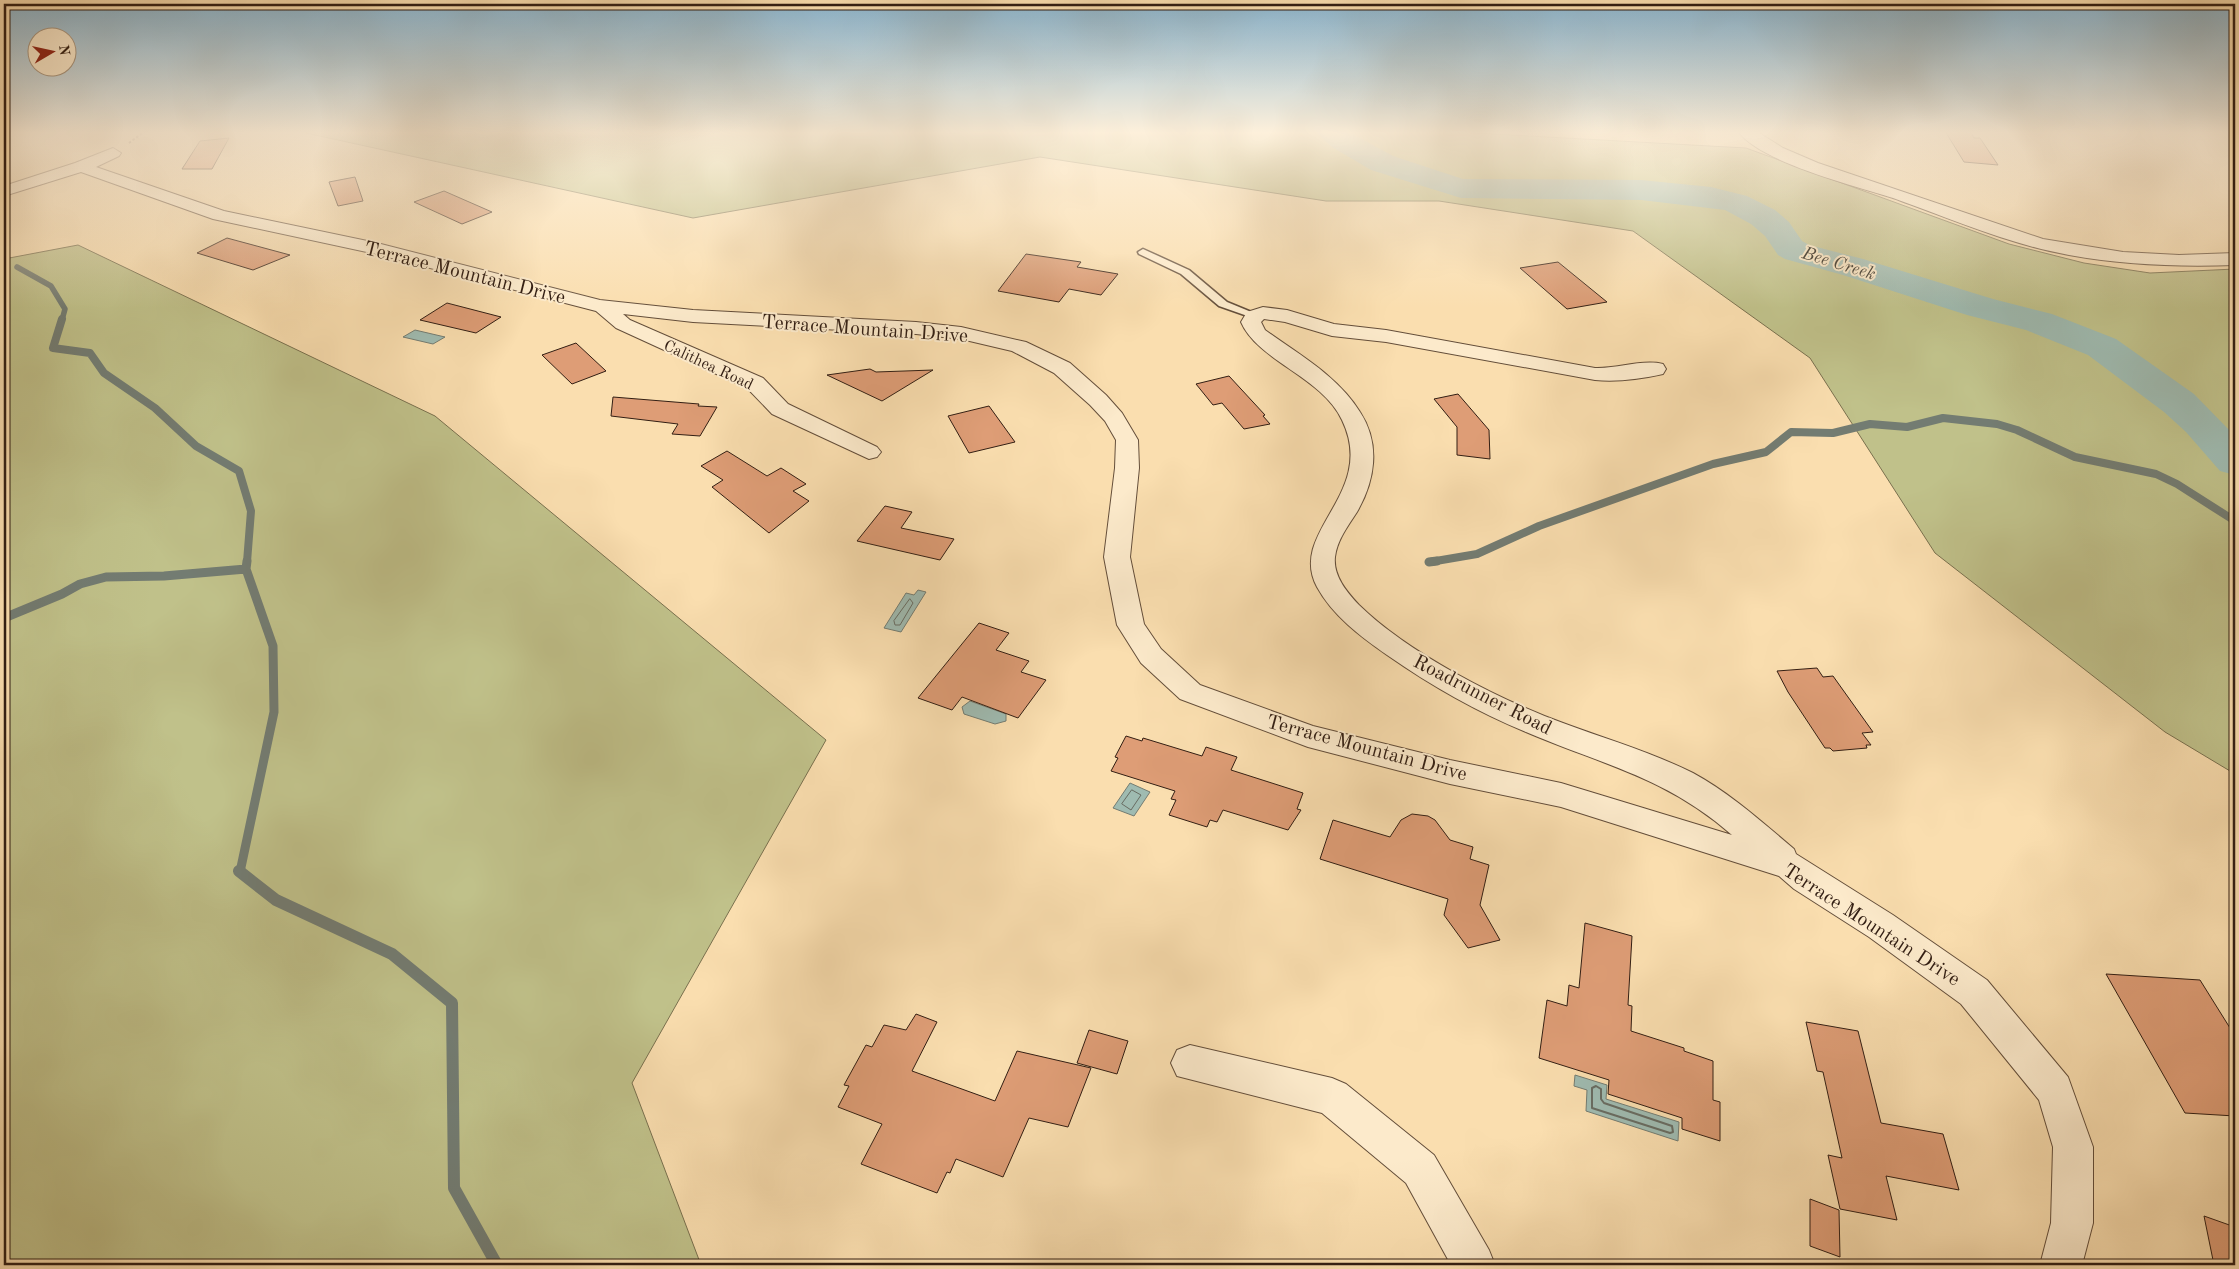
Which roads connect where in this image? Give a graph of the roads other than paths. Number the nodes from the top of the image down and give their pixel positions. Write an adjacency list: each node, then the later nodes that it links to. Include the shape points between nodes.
1 (148, 190): 5 (street, Terrace Mountain Drive, via 220,215 377,249)
2 (1886, 190): 4 (street, via 2012,236 2047,245 2121,259)
3 (1143, 252): 6 (lane, via 1185,272 1224,304)
4 (2235, 259)
5 (600, 306): 8 (street, Calithea Road, via 623,324 755,383 780,409); 9 (street, Terrace Mountain Drive, via 702,316 916,328 992,339 1041,356 1062,368 1098,400 1127,440 1128,468 1117,557 1131,625 1151,656 1190,692 1308,736 1561,796)
6 (1256, 316): 7 (street, via 1288,316 1332,330 1395,338 1595,374); 9 (street, Roadrunner Road, via 1251,322 1256,333 1326,387 1350,412 1362,443 1354,493 1327,538 1322,558 1326,580 1365,626 1439,676 1536,724 1667,774 1719,804)
7 (1655, 369)
8 (868, 452)
9 (1790, 866): 12 (street, Terrace Mountain Drive, via 1974,992 2055,1090 2072,1147 2072,1223)
10 (1190, 1063): 11 (street, via 1332,1098 1420,1169)
11 (1474, 1265)
12 (2062, 1265)

